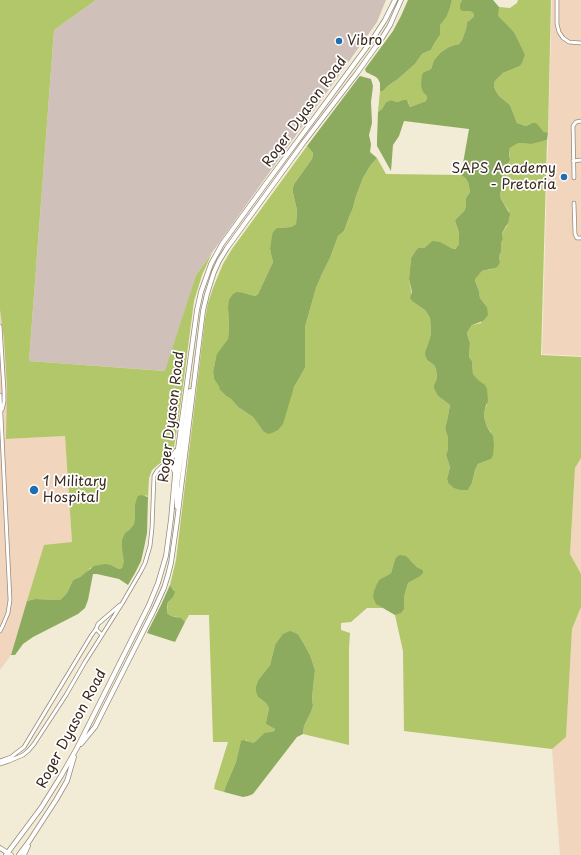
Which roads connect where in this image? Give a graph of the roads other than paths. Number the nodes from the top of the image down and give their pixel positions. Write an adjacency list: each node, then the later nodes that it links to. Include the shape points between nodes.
1 (395, 0): 9 (main road, Roger Dyason Road, via 372,40)
2 (401, 0): 10 (main road, Roger Dyason Road, via 390,25 374,50)
3 (557, 0): 4 (street, via 559,32 569,42)
4 (581, 43)
5 (581, 121): 6 (street, via 572,126)
6 (573, 160): 7 (street); 8 (street)
7 (581, 160)
8 (574, 178)
9 (262, 189): 10 (main road); 17 (main road, Roger Dyason Road, via 219,249 201,292)
10 (267, 193): 14 (main road, Roger Dyason Road, via 227,248 214,272 203,311)
11 (574, 203): 12 (street, via 575,234 577,238)
12 (581, 238)
13 (0, 326): 16 (street, via 4,391)
14 (195, 372): 18 (main road); 21 (main road, Roger Dyason Road)
15 (0, 395): 16 (street)
16 (1, 412): 24 (street, via 10,600 8,613)
17 (178, 448): 18 (main road, Roger Dyason Road); 19 (main road)
18 (178, 463): 19 (street); 20 (main road, Roger Dyason Road); 21 (main road)
19 (168, 464): 20 (main road, via 173,468); 22 (street, via 159,468 154,476 150,546 141,571)
20 (175, 477): 32 (main road, Roger Dyason Road, via 166,556 149,605 77,748 41,808)
21 (178, 521): 30 (main road, Roger Dyason Road, via 171,563 160,599 95,727 77,750 67,781)
22 (123, 602): 23 (street, via 98,624); 25 (street)
23 (96, 629): 25 (street); 26 (street)
24 (0, 631)
25 (102, 635): 27 (street)
26 (24, 747): 27 (street); 28 (street, via 11,757)
27 (28, 751): 29 (street, via 18,758)
28 (0, 761)
29 (0, 764)
30 (30, 840): 33 (main road, Roger Dyason Road); 34 (main road)
31 (0, 848): 32 (main road)
32 (8, 854)
33 (19, 855)
34 (24, 855)

